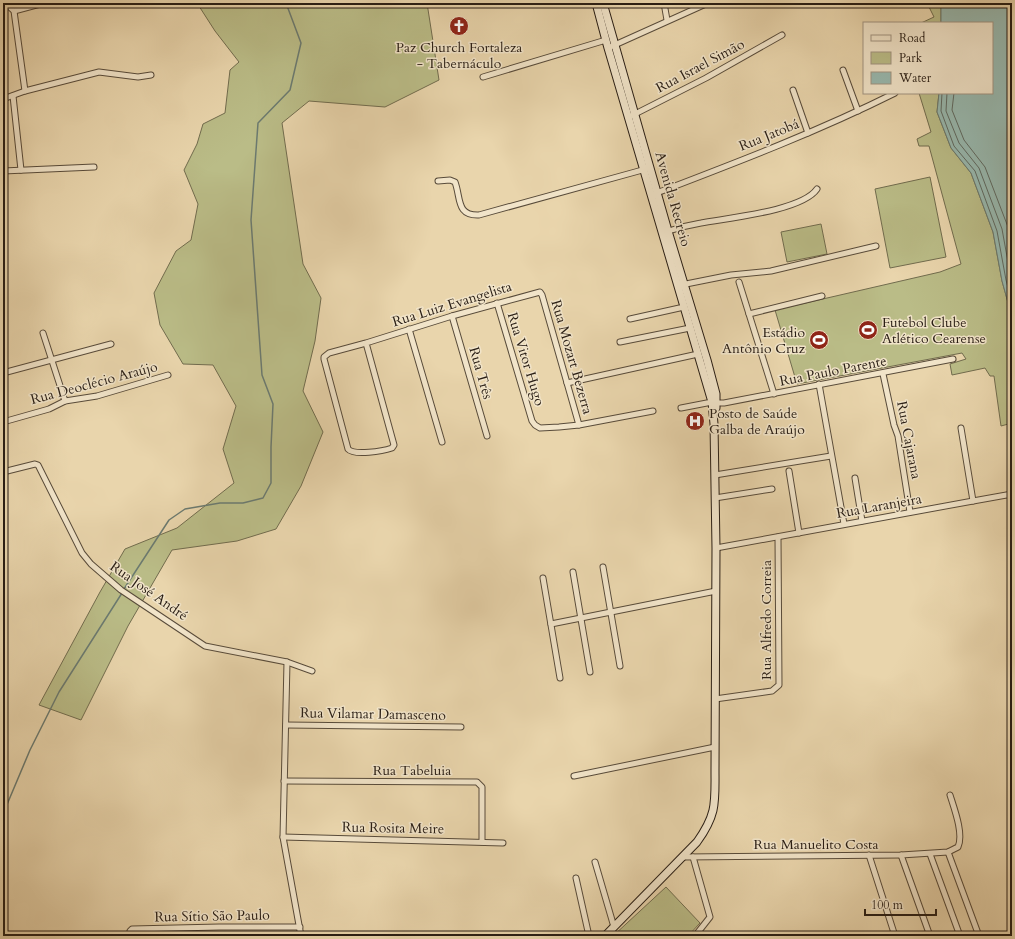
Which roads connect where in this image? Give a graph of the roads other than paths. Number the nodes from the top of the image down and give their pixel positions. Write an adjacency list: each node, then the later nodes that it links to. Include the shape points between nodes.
1 (5, 3): 7 (street)
2 (44, 3): 7 (street)
3 (596, 3): 10 (main road, Avenida Recreio)
4 (603, 3): 10 (main road, Avenida Recreio)
5 (664, 3): 8 (street)
6 (708, 3): 8 (street)
7 (14, 11): 15 (street)
8 (667, 20): 10 (street)
9 (782, 35): 20 (street, Rua Israel Simão)
10 (609, 44): 13 (street); 20 (main road, Avenida Recreio)
11 (843, 70): 19 (street)
12 (151, 75): 15 (street, via 138,77 99,72)
13 (483, 77)
14 (793, 90): 21 (street)
15 (26, 92): 17 (street)
16 (893, 94): 19 (street, Rua Jatobá)
17 (13, 96): 18 (street); 24 (street)
18 (3, 99)
19 (858, 111): 21 (street, Rua Jatobá)
20 (631, 116): 23 (main road, Avenida Recreio)
21 (808, 133): 28 (street, Rua Jatobá)
22 (94, 167): 24 (street)
23 (647, 169): 26 (street, via 479,215 464,211 453,181); 28 (main road, Avenida Recreio)
24 (21, 170): 25 (street)
25 (3, 171)
26 (438, 181)
27 (817, 190): 29 (street, via 807,199 785,207)
28 (654, 194): 29 (main road, Avenida Recreio)
29 (665, 232): 32 (main road, Avenida Recreio)
30 (876, 246): 32 (street, via 771,271 730,275)
31 (740, 282): 37 (street)
32 (681, 285): 36 (main road, Avenida Recreio); 56 (main road, Avenida Recreio, via 707,360 716,394)
33 (542, 295): 35 (street, Rua Luiz Evangelista, via 539,291); 52 (street, Rua Mozart Bezerra)
34 (822, 296): 37 (street)
35 (497, 304): 38 (street, Rua Luiz Evangelista); 60 (street, Rua Vitor Hugo, via 532,421 540,428)
36 (684, 308): 39 (street); 40 (main road, Avenida Recreio)
37 (749, 314): 54 (street)
38 (452, 316): 41 (street, Rua Luiz Evangelista); 62 (street, Rua Três)
39 (630, 319)
40 (690, 328): 43 (street); 46 (main road, Avenida Recreio)
41 (409, 329): 44 (street, Rua Luiz Evangelista); 63 (street)
42 (43, 333): 47 (street)
43 (620, 342)
44 (367, 343): 44 (street, Rua Luiz Evangelista, via 394,445 384,450 358,453 348,449 324,357)
45 (111, 344): 47 (street)
46 (698, 354): 52 (street); 56 (main road, Avenida Recreio)
47 (52, 359): 49 (street); 55 (street)
48 (953, 359): 50 (street, Rua Paulo Parente)
49 (3, 373)
50 (883, 374): 53 (street, Rua Paulo Parente); 73 (street, Rua Cajarana, via 898,436)
51 (168, 375): 55 (street, Rua Deoclécio Araújo, via 97,396)
52 (567, 383): 60 (street, Rua Mozart Bezerra)
53 (819, 384): 54 (street, Rua Paulo Parente); 64 (street)
54 (774, 394): 56 (street, Rua Paulo Parente, via 724,403)
55 (65, 401): 59 (street, Rua Deoclécio Araújo, via 49,409)
56 (714, 402): 57 (street, Rua Paulo Parente); 67 (main road)
57 (682, 408)
58 (653, 411): 60 (street)
59 (3, 422)
60 (579, 425)
61 (961, 428): 72 (street)
62 (487, 436)
63 (442, 442)
64 (831, 456): 67 (street); 75 (street)
65 (789, 471): 76 (street)
66 (3, 472): 86 (street, Rua José André, via 38,465 84,556 118,588 205,646)
67 (715, 475): 71 (main road)
68 (855, 478): 74 (street)
69 (772, 489): 71 (street)
70 (1012, 494): 72 (street, Rua Laranjeira)
71 (715, 498): 78 (main road)
72 (973, 501): 73 (street, Rua Laranjeira)
73 (910, 512): 74 (street, Rua Laranjeira)
74 (862, 521): 75 (street, Rua Laranjeira)
75 (844, 524): 76 (street, Rua Laranjeira)
76 (799, 533): 77 (street, Rua Laranjeira)
77 (778, 537): 78 (street, Rua Laranjeira); 91 (street, Rua Alfredo Correia, via 778,685 772,691)
78 (716, 548): 82 (main road)
79 (603, 567): 83 (street)
80 (573, 572): 84 (street)
81 (543, 578): 85 (street)
82 (716, 591): 83 (street); 91 (main road)
83 (611, 612): 84 (street); 87 (street)
84 (580, 618): 85 (street); 89 (street)
85 (551, 624): 90 (street)
86 (287, 662): 88 (street, Rua José André); 92 (street)
87 (620, 666)
88 (312, 671)
89 (590, 672)
90 (560, 678)
91 (715, 699): 94 (main road)
92 (286, 724): 93 (street, Rua Vilamar Damasceno); 96 (street)
93 (461, 727)
94 (715, 747): 95 (street); 105 (main road, via 713,813 700,838)
95 (574, 776)
96 (284, 781): 98 (street); 99 (street, Rua Tabeluia, via 477,782 482,787)
97 (950, 795): 101 (street, via 960,839 958,847)
98 (283, 837): 99 (street, Rua Rosita Meire); 109 (street)
99 (482, 842): 100 (street, Rua Rosita Meire)
100 (503, 843)
101 (948, 852): 102 (street, Rua Manuelito Costa); 119 (street)
102 (930, 854): 104 (street, Rua Manuelito Costa); 118 (street)
103 (869, 855): 104 (street, Rua Manuelito Costa); 106 (street, Rua Manuelito Costa); 116 (street)
104 (901, 855): 117 (street)
105 (684, 857): 106 (street, Rua Manuelito Costa); 110 (main road)
106 (693, 857): 115 (street, via 710,917)
107 (595, 862): 110 (street)
108 (576, 878): 113 (street)
109 (300, 927): 111 (street, Rua Sítio São Paulo, via 132,929); 112 (street)
110 (614, 927): 114 (main road)
111 (129, 936)
112 (301, 936)
113 (588, 936)
114 (605, 936)
115 (695, 936)
116 (895, 936)
117 (930, 936)
118 (960, 936)
119 (979, 936)

